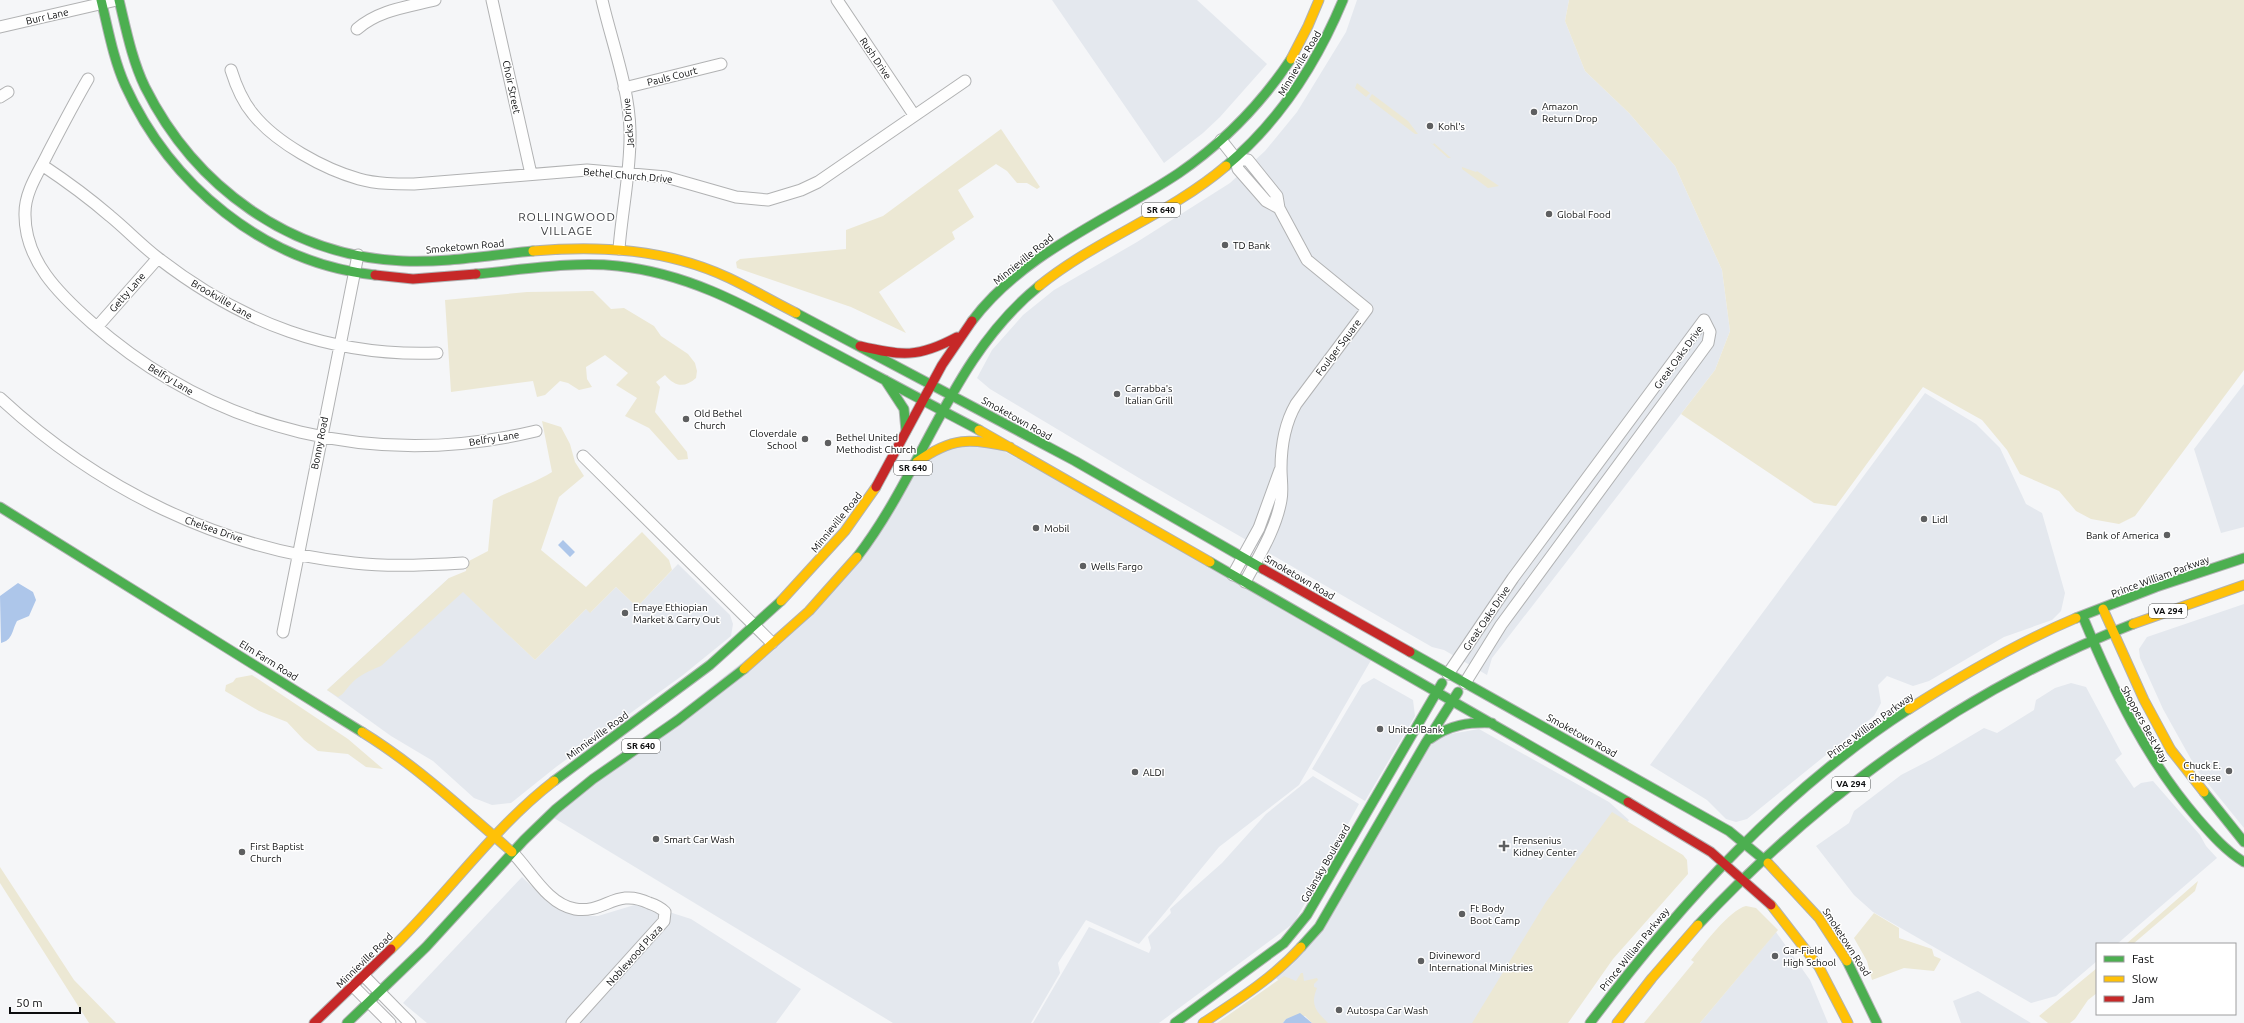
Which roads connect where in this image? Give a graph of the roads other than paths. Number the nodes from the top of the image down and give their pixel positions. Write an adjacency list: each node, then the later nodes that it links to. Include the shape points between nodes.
1 (118, 0): 8 (street, Burr Lane); 23 (main road, Smoketown Road, via 132,51 146,88 173,136 203,172 226,193 261,218 310,241)
2 (435, 0): 10 (street, via 387,12)
3 (492, 0): 20 (street, Choir Street)
4 (602, 0): 15 (street, Jacks Drive)
5 (837, 0): 16 (street, Rush Drive)
6 (1319, 0): 17 (main road, Minnieville Road / SR 640, via 1299,44 1276,81 1242,122)
7 (1343, 0): 18 (main road, Minnieville Road / SR 640, via 1327,40 1293,97)
8 (101, 2): 9 (street, Burr Lane); 25 (main road, via 116,60 135,107 164,153 192,186 213,206 261,238 298,256)
9 (0, 27)
10 (357, 29)
11 (721, 64): 15 (street, Pauls Court)
12 (231, 70): 20 (street, Bethel Church Drive, via 243,100 265,128 314,160 359,179 414,184)
13 (88, 79): 19 (street, Belfry Lane)
14 (965, 81): 16 (street, Bethel Church Drive)
15 (624, 88): 21 (street, Jacks Drive, via 630,129)
16 (914, 115): 21 (street, Bethel Church Drive, via 818,182 768,200 736,197 666,177)
17 (1221, 140): 18 (street, Foulger Square); 27 (main road, Minnieville Road / SR 640, via 1178,173 1042,255 997,293)
18 (1236, 158): 33 (main road, Minnieville Road / SR 640, via 1193,191 1051,276 1007,315 987,337); 43 (street, Foulger Square, via 1248,160 1277,196 1279,208 1307,260 1367,309 1296,404 1286,426)
19 (42, 165): 24 (street, Brookville Lane, via 86,196); 26 (street, Belfry Lane, via 27,199 26,224 29,240 38,262 54,287)
20 (531, 174): 21 (street, Bethel Church Drive, via 586,170)
21 (628, 174): 22 (street, Jacks Drive)
22 (619, 249): 23 (main road, Smoketown Road, via 571,248 424,260 384,260); 29 (main road, Smoketown Road, via 666,255 702,266)
23 (358, 255): 25 (street, Bonny Road)
24 (158, 258): 26 (street, Getty Lane); 28 (street, Brookville Lane, via 212,296 238,310 291,333)
25 (354, 272): 28 (street, Bonny Road); 31 (main road, via 387,278 413,279 584,265 641,269 692,282 724,295)
26 (97, 327): 39 (street, Belfry Lane, via 160,374 194,393 273,425)
27 (960, 335): 29 (main road, via 936,349 913,356); 32 (main road, Minnieville Road / SR 640)
28 (339, 346): 30 (street, Brookville Lane, via 389,353); 39 (street, Bonny Road)
29 (860, 346): 32 (main road, Smoketown Road)
30 (437, 353)
31 (885, 380): 35 (main road); 38 (main road, via 904,405)
32 (931, 384): 33 (main road, Smoketown Road); 35 (main road, Minnieville Road / SR 640)
33 (950, 394): 36 (main road, Minnieville Road / SR 640); 46 (main road, Smoketown Road)
34 (0, 398): 45 (street, Chelsea Drive, via 49,440 96,473 144,501 210,528)
35 (923, 400): 36 (main road); 38 (main road, Minnieville Road / SR 640)
36 (942, 410): 40 (main road); 42 (main road, Minnieville Road / SR 640)
37 (536, 431): 39 (street, Belfry Lane, via 480,442 438,446 372,445)
38 (906, 431): 55 (main road, Minnieville Road / SR 640, via 856,517 804,577)
39 (321, 437): 45 (street, Bonny Road)
40 (1010, 447): 42 (main road, via 974,439 953,441 932,451); 50 (main road)
41 (583, 456): 55 (street)
42 (914, 465): 59 (main road, Minnieville Road / SR 640, via 863,551 827,593)
43 (1281, 468): 46 (street, Foulger Square, via 1259,528); 49 (street, Foulger Square, via 1280,506 1272,530)
44 (0, 507): 66 (main road, Elm Farm Road, via 374,738 437,786)
45 (298, 554): 48 (street, Chelsea Drive, via 355,563); 57 (street, Bonny Road)
46 (1243, 557): 49 (main road, Smoketown Road); 50 (street, Foulger Square)
47 (2244, 558): 53 (main road, Prince William Parkway / VA 294, via 2170,582)
48 (463, 563)
49 (1255, 564): 51 (street, Foulger Square); 60 (main road, Smoketown Road)
50 (1233, 575): 51 (main road)
51 (1245, 582): 62 (main road)
52 (2244, 585): 56 (main road, VA 294)
53 (2103, 609): 54 (main road, Prince William Parkway / VA 294); 56 (main road, Shoppers Best Way)
54 (2083, 617): 58 (main road, Shoppers Best Way); 68 (main road, Prince William Parkway / VA 294, via 2004,653 1906,711 1816,780)
55 (755, 627): 59 (street); 66 (main road, Minnieville Road / SR 640, via 690,682 563,773 518,812)
56 (2112, 631): 58 (main road, VA 294); 67 (main road, Shoppers Best Way, via 2171,750)
57 (283, 632)
58 (2093, 640): 70 (main road, VA 294, via 2040,665 1953,713 1901,747 1821,807); 72 (main road, Shoppers Best Way, via 2125,714 2152,762 2195,816 2235,857)
59 (772, 643): 69 (main road, Minnieville Road / SR 640, via 703,700 575,793 548,815)
60 (1448, 674): 61 (main road, Smoketown Road); 61 (street, Great Oaks Drive, via 1513,578 1704,320 1710,332 1708,343 1501,625); 62 (main road, Golansky Boulevard)
61 (1465, 683): 63 (main road); 68 (main road, Smoketown Road, via 1648,784 1729,831)
62 (1437, 691): 63 (main road); 74 (main road, Golansky Boulevard, via 1324,889)
63 (1452, 700): 64 (main road); 65 (main road)
64 (1494, 724): 65 (main road, via 1468,723 1453,726 1438,733); 71 (main road, via 1635,805)
65 (1425, 744): 75 (main road, via 1338,897)
66 (495, 837): 69 (main road, Elm Farm Road); 76 (main road, Minnieville Road / SR 640, via 443,896)
67 (2244, 842)
68 (1745, 844): 70 (main road, Smoketown Road); 71 (main road, Prince William Parkway / VA 294)
69 (512, 852): 78 (main road, Minnieville Road / SR 640, via 451,922); 84 (street, Noblewood Plaza, via 554,899 574,909 596,907 616,899 632,897 661,908 664,912 664,921)
70 (1763, 859): 73 (main road, VA 294); 90 (main road, Smoketown Road, via 1805,901 1832,935 1850,965)
71 (1726, 862): 73 (main road); 87 (main road, Prince William Parkway / VA 294, via 1667,924)
72 (2244, 862)
73 (1744, 877): 88 (main road, VA 294, via 1696,926); 89 (main road, via 1802,942 1834,992)
74 (1289, 937): 75 (main road); 85 (main road, Golansky Boulevard, via 1260,962)
75 (1302, 949): 86 (main road, via 1264,982)
76 (364, 976): 77 (main road, Minnieville Road / SR 640); 78 (street)
77 (353, 986): 79 (street); 80 (main road, Minnieville Road / SR 640)
78 (380, 992): 79 (main road, Minnieville Road / SR 640); 83 (street)
79 (369, 1002): 81 (main road, Minnieville Road / SR 640); 82 (street)
80 (314, 1023)
81 (347, 1023)
82 (390, 1023)
83 (410, 1023)
84 (572, 1023)
85 (1174, 1023)
86 (1203, 1023)
87 (1590, 1023)
88 (1617, 1023)
89 (1848, 1023)
90 (1877, 1023)

